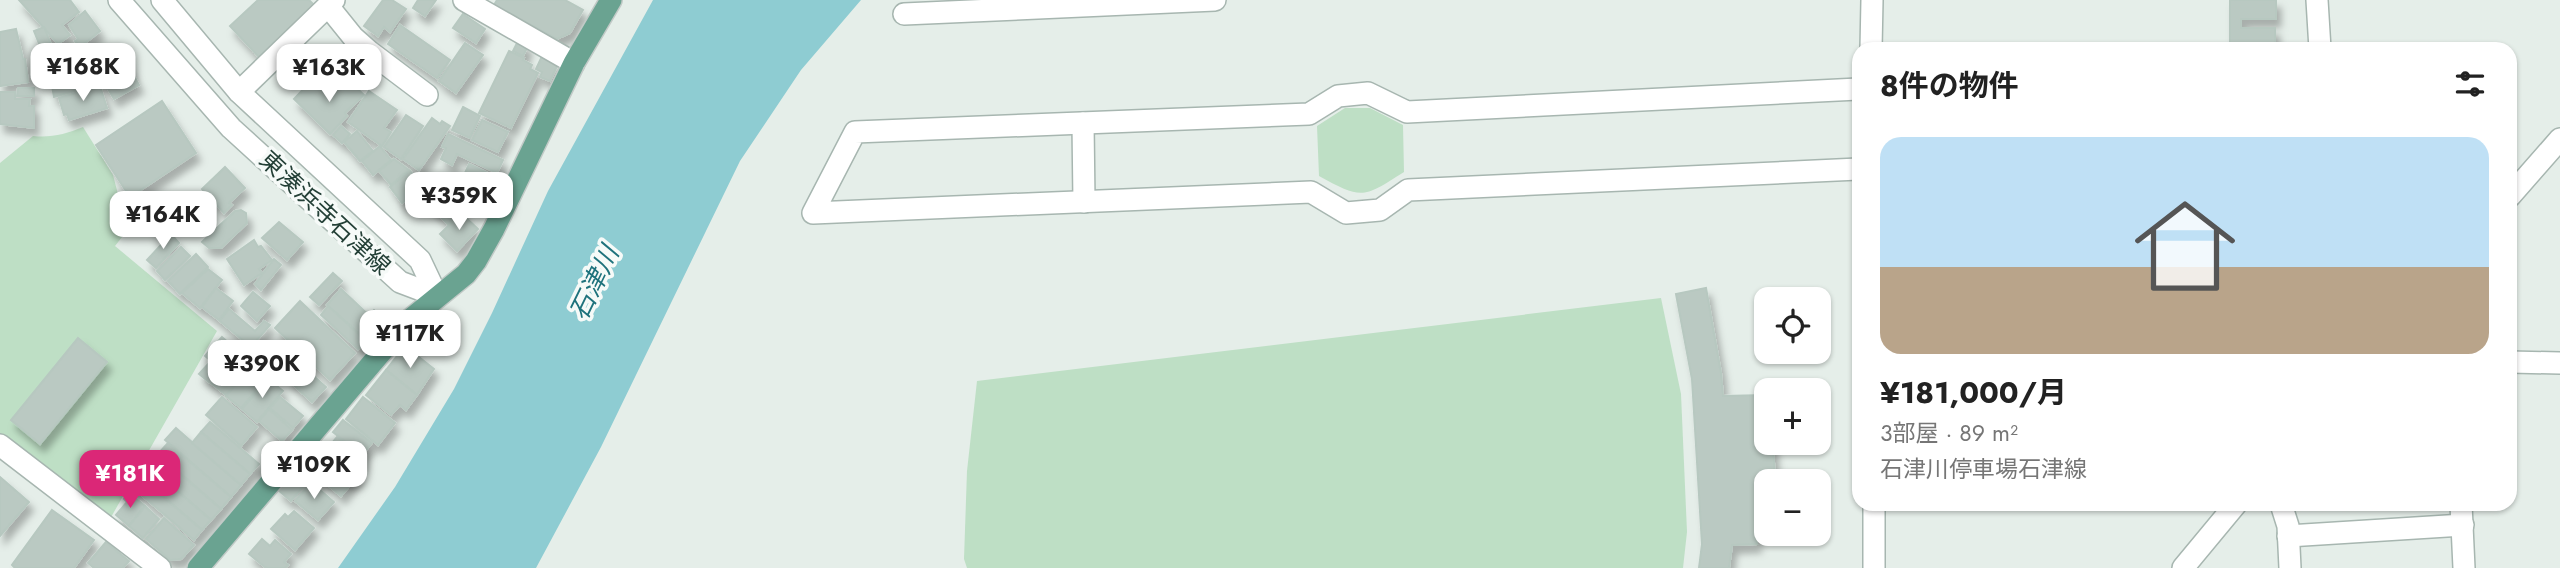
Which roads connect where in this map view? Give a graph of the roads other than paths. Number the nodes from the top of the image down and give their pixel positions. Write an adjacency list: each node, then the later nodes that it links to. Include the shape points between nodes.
1 (119, 0): 23 (street, 東湊浜寺石津線, via 232,128 400,282)
2 (162, 0): 16 (street, 東湊浜寺石津線)
3 (464, 0): 14 (street)
4 (611, 0): 14 (main road)
5 (1202, 0): 6 (street); 10 (street)
6 (1215, 0)
7 (1872, 0): 12 (street)
8 (2317, 0): 13 (street)
9 (331, 3): 16 (street); 17 (street, via 353,37)
10 (1025, 5): 11 (street)
11 (904, 13)
12 (1871, 42)
13 (2320, 42)
14 (574, 63): 23 (main road, via 476,261)
15 (1852, 89): 18 (street, via 1407,111 1368,93 1338,96 1309,114)
16 (239, 92): 23 (street, 東湊浜寺石津線, via 420,260)
17 (427, 95)
18 (1083, 123): 22 (street); 22 (street, via 855,132 813,213)
19 (2560, 139): 21 (street)
20 (1852, 169): 22 (street, via 1408,190 1380,209 1346,213 1311,192)
21 (2517, 188)
22 (1084, 202)
23 (437, 296): 33 (main road, via 407,321)
24 (2517, 362): 25 (street)
25 (2560, 363)
26 (0, 445): 32 (street)
27 (1874, 511): 34 (street)
28 (2230, 511): 35 (street)
29 (2283, 511): 31 (street)
30 (2462, 515): 31 (street); 37 (street)
31 (2288, 536): 36 (street)
32 (160, 568)
33 (198, 568)
34 (1874, 568)
35 (2183, 568)
36 (2290, 568)
37 (2464, 568)

